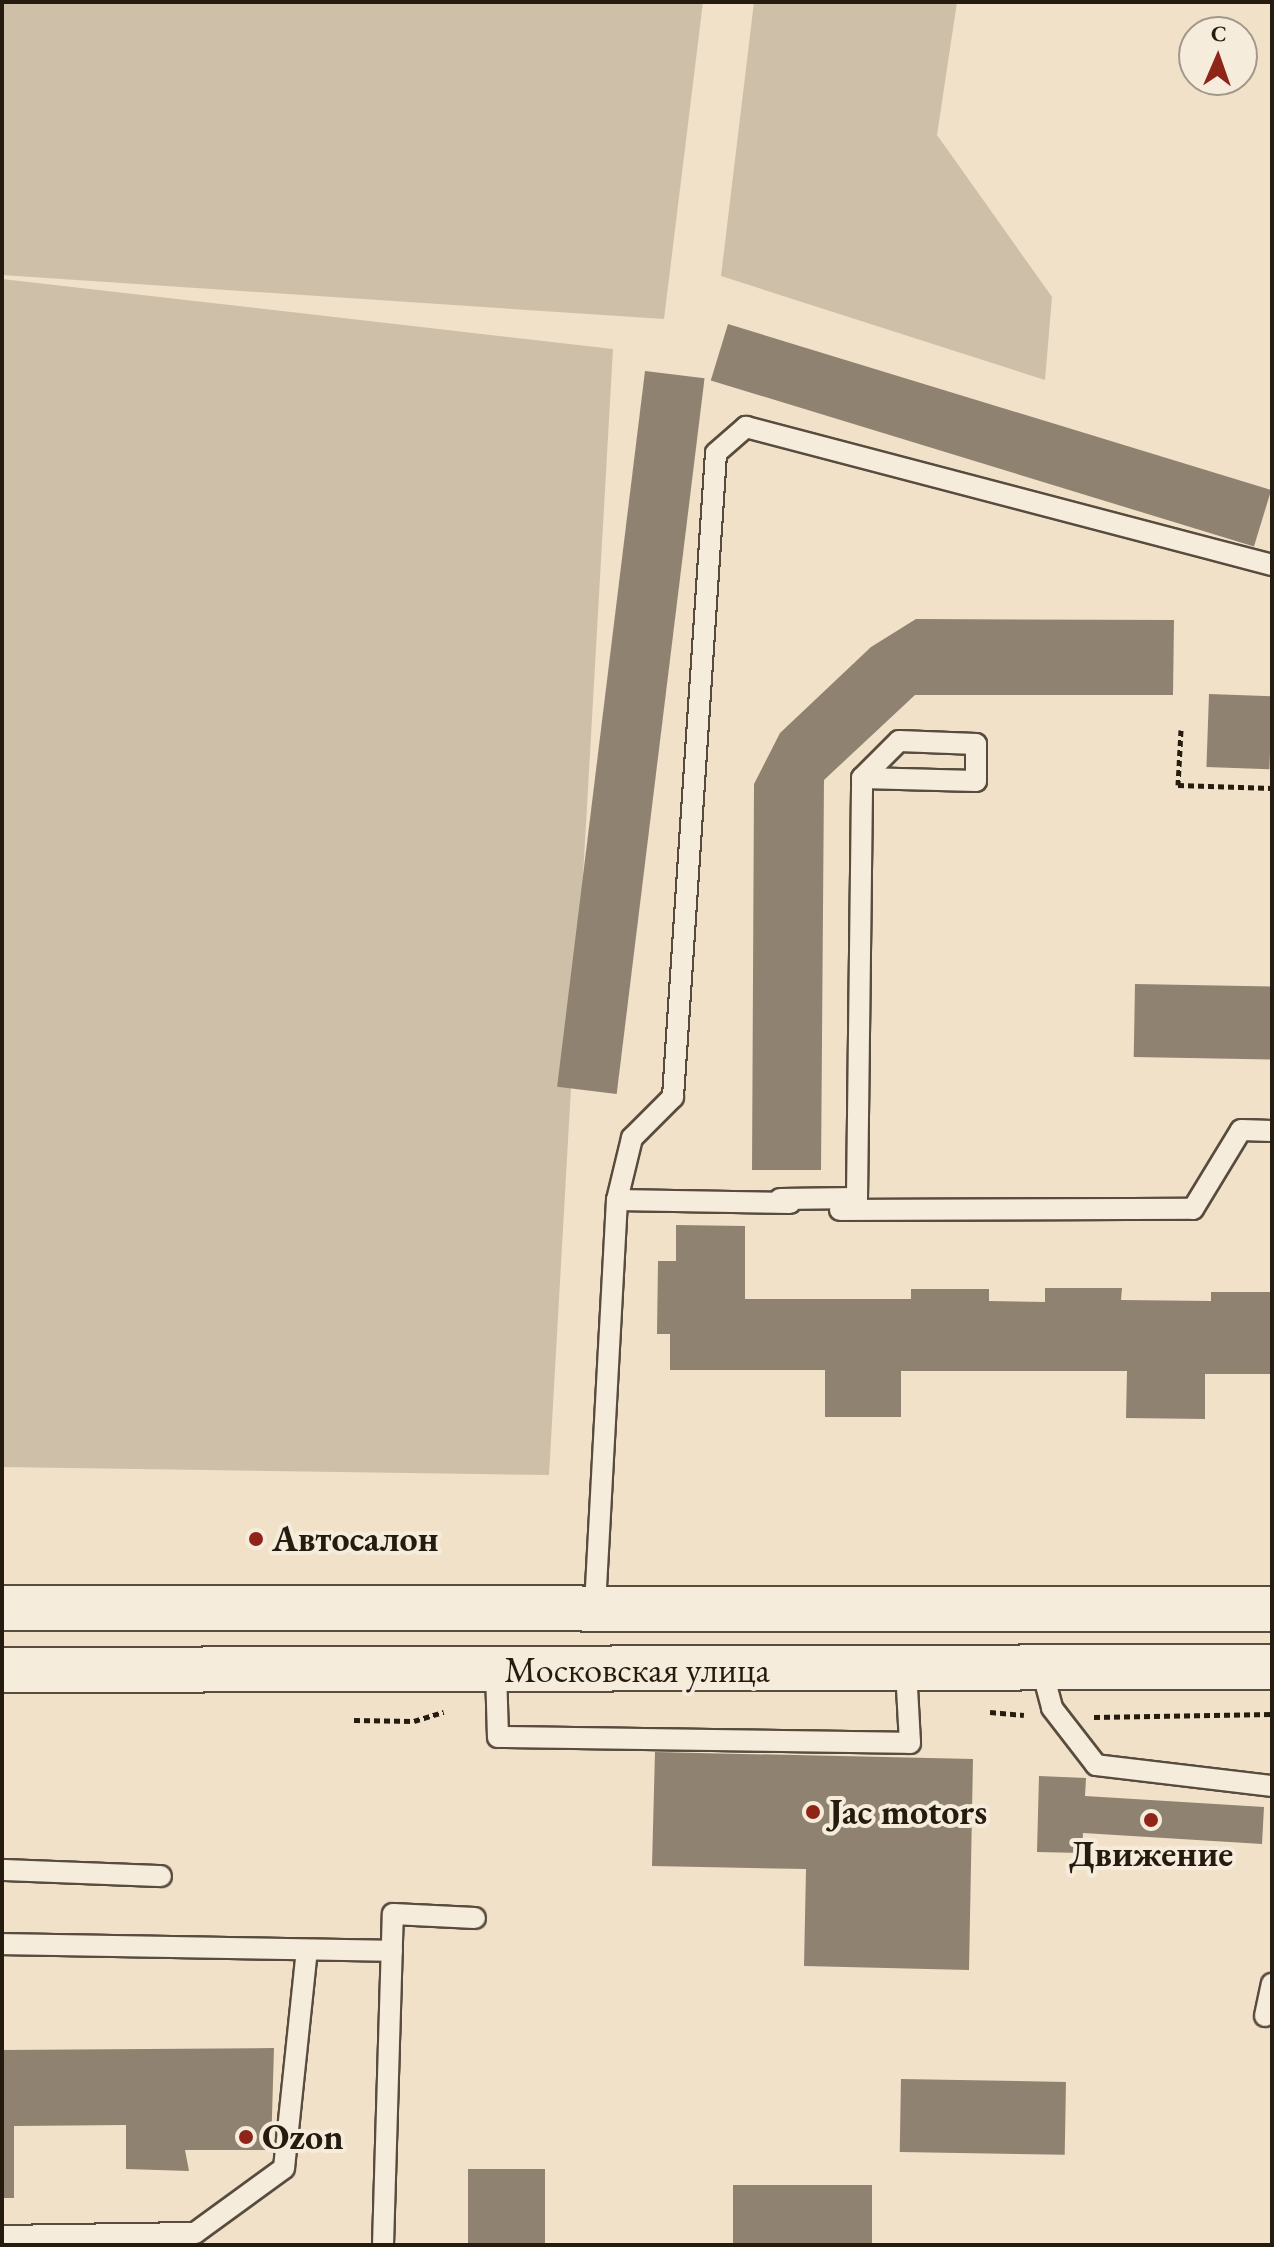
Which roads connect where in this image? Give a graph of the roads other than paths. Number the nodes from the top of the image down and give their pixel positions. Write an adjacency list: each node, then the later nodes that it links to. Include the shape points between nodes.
1 (1272, 565): 5 (lane, via 746,427 716,453 673,1097 632,1138)
2 (862, 778): 2 (lane, via 976,781 976,744 899,741); 4 (lane, via 857,1198)
3 (1272, 1131): 4 (lane, via 1241,1130 1193,1209 807,1210)
4 (780, 1199): 5 (lane)
5 (617, 1200): 6 (lane)
6 (595, 1606): 7 (main road, Московская улица); 8 (main road, Московская улица)
7 (2, 1608)
8 (1272, 1609)
9 (1272, 1667): 13 (main road, Московская улица)
10 (906, 1669): 12 (main road, Московская улица); 12 (lane, via 910,1743 498,1737); 13 (main road, Московская улица)
11 (2, 1670): 12 (main road, Московская улица)
12 (496, 1670)
13 (1042, 1670): 14 (lane, via 1052,1708 1096,1765)
14 (1272, 1786)
15 (2, 1870): 16 (lane)
16 (161, 1876)
17 (475, 1918): 20 (lane, via 393,1914)
18 (2, 1944): 19 (lane)
19 (307, 1950): 20 (lane); 23 (lane, via 284,2168 195,2233)
20 (392, 1951): 24 (lane)
21 (1272, 1984): 22 (lane)
22 (1265, 2016)
23 (2, 2236)
24 (383, 2245)

